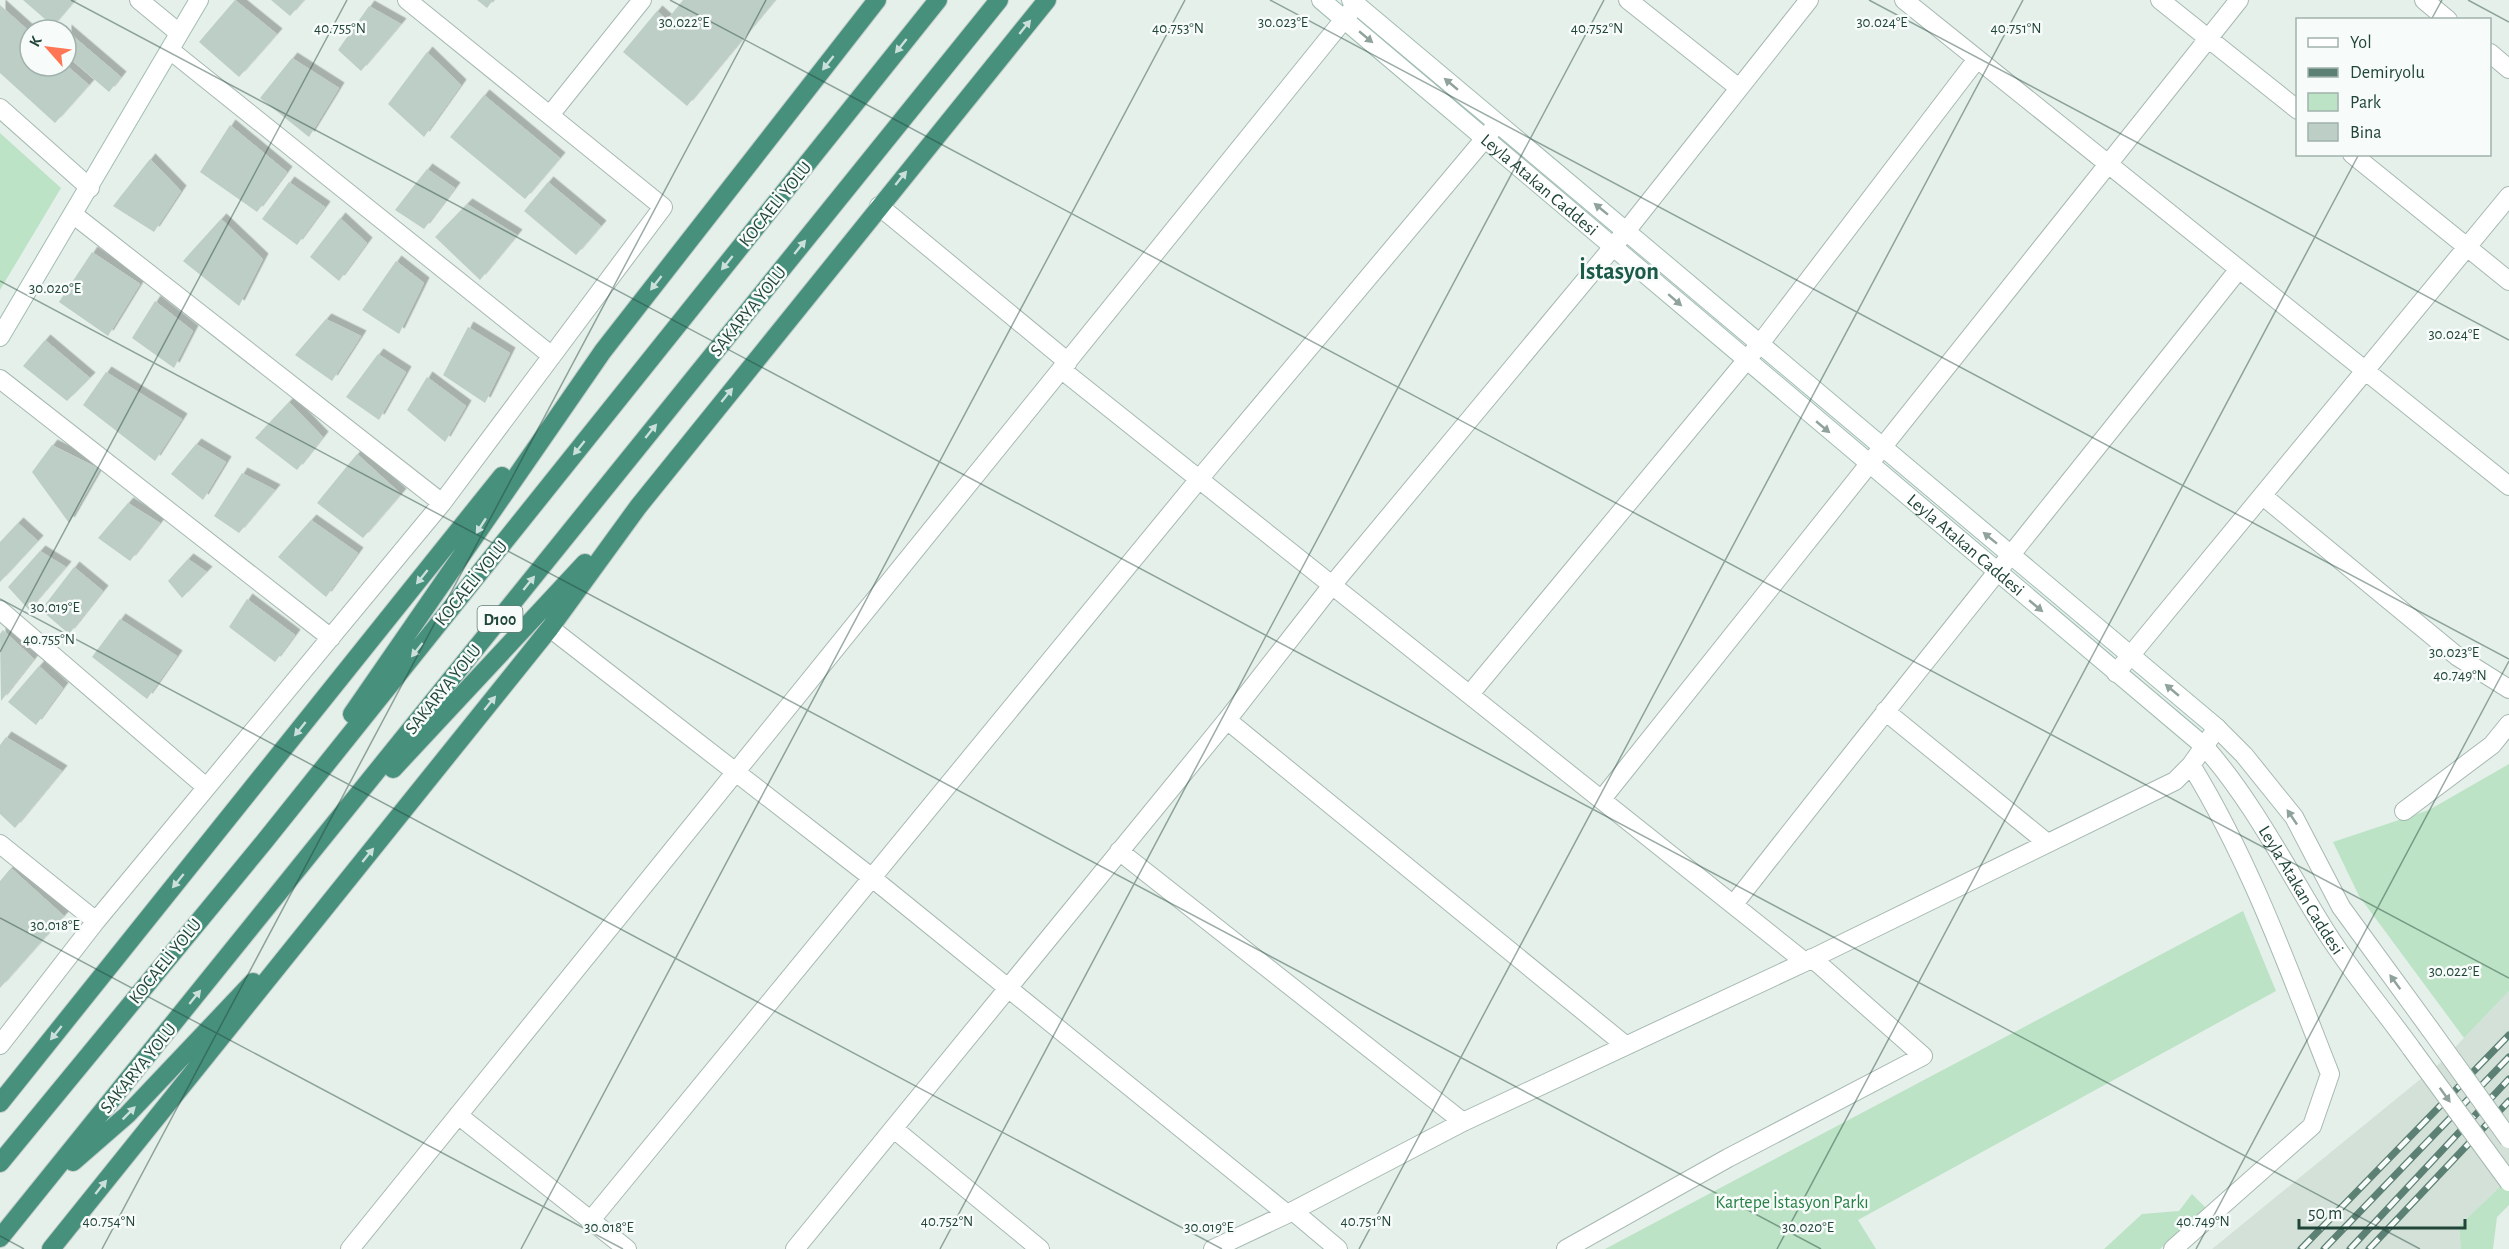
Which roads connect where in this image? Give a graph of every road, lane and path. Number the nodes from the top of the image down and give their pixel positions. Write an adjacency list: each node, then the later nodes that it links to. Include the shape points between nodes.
1 (139, 0): 19 (street)
2 (199, 0): 19 (street)
3 (642, 0): 28 (street)
4 (877, 0): 43 (highway, one-way to 43)
5 (938, 0): 76 (highway, KOCAELİ YOLU / D100, one-way to 76)
6 (999, 0): 81 (highway, SAKARYA YOLU / D100, one-way to 6)
7 (1047, 0): 34 (highway, one-way to 7)
8 (1321, 0): 18 (street, Leyla Atakan Caddesi)
9 (1629, 0): 25 (street)
10 (1809, 0): 25 (street)
11 (1904, 0): 23 (street)
12 (2160, 0): 20 (street)
13 (2239, 0): 20 (street)
14 (2424, 0): 17 (street)
15 (411, 1): 28 (street)
16 (1356, 2): 18 (street); 29 (street, Leyla Atakan Caddesi, one-way to 16)
17 (2446, 18)
18 (1345, 20): 29 (street, Leyla Atakan Caddesi, one-way to 29); 46 (street)
19 (179, 33): 21 (street)
20 (2208, 39): 27 (street); 31 (street)
21 (170, 50): 32 (street); 44 (street)
22 (2491, 54): 24 (street)
23 (1977, 59): 31 (street); 42 (street)
24 (2509, 69)
25 (1739, 88): 36 (street)
26 (0, 108): 32 (street)
27 (2296, 108)
28 (550, 115): 44 (street, via 663,207)
29 (1492, 131): 36 (street, Leyla Atakan Caddesi, one-way to 29); 37 (street, Leyla Atakan Caddesi); 51 (street)
30 (2354, 156): 38 (street)
31 (2107, 163): 39 (street); 49 (street)
32 (90, 188): 35 (street)
33 (2509, 196): 38 (street)
34 (879, 206): 46 (street); 55 (highway, one-way to 34)
35 (74, 215): 41 (street); 54 (street)
36 (1627, 230): 37 (street); 42 (street, Leyla Atakan Caddesi)
37 (1614, 246): 45 (street, Leyla Atakan Caddesi, one-way to 45); 58 (street)
38 (2467, 247): 40 (street); 47 (street)
39 (2239, 269): 47 (street); 56 (street)
40 (2509, 281)
41 (0, 337)
42 (1760, 345): 45 (street); 49 (street, Leyla Atakan Caddesi)
43 (603, 351): 76 (highway, one-way to 76); 89 (highway, one-way to 89)
44 (552, 356): 54 (street)
45 (1746, 362): 50 (street, Leyla Atakan Caddesi, one-way to 50); 65 (street)
46 (1065, 366): 51 (street); 72 (street)
47 (2366, 371): 52 (street); 53 (street)
48 (0, 379): 61 (street)
49 (1883, 449): 50 (street); 56 (street, Leyla Atakan Caddesi, one-way to 49)
50 (1869, 466): 57 (street, Leyla Atakan Caddesi); 74 (street)
51 (1200, 478): 58 (street); 80 (street)
52 (2509, 486)
53 (2263, 496): 62 (street); 64 (street, via 2458,657)
54 (441, 503): 61 (street)
55 (638, 507): 60 (highway); 81 (highway)
56 (2012, 556): 57 (street); 62 (street, Leyla Atakan Caddesi)
57 (1997, 574): 63 (street, Leyla Atakan Caddesi, one-way to 63); 66 (street)
58 (1333, 584): 65 (street); 67 (street)
59 (0, 610): 73 (street)
60 (550, 628): 72 (street); 82 (highway, one-way to 60)
61 (331, 638): 73 (street)
62 (2130, 655): 63 (street); 69 (street, Leyla Atakan Caddesi, one-way to 62)
63 (2116, 673): 70 (street, Leyla Atakan Caddesi)
64 (2509, 689)
65 (1470, 694): 74 (street)
66 (1885, 711): 77 (street); 83 (street)
67 (1227, 720): 79 (street); 88 (street)
68 (2509, 724): 75 (street, via 2492,745)
69 (2217, 728): 70 (street); 93 (street, Leyla Atakan Caddesi, one-way to 69, bridge, via 2341,907 2294,817 2244,754)
70 (2204, 747): 71 (street); 95 (street, Leyla Atakan Caddesi, one-way to 95, bridge, via 2226,771 2266,830 2321,924)
71 (2191, 765): 77 (street, via 2175,781); 108 (street, via 2221,815 2330,1074 2312,1126)
72 (736, 772): 80 (street); 90 (street)
73 (206, 787): 84 (street)
74 (1602, 799): 83 (street)
75 (2404, 811)
76 (264, 842): 94 (highway, KOCAELİ YOLU / D100)
77 (2046, 842): 85 (street)
78 (0, 844): 84 (street)
79 (1119, 851): 86 (street); 91 (street)
80 (871, 877): 86 (street); 98 (street)
81 (290, 880): 96 (highway, SAKARYA YOLU / D100, one-way to 81)
82 (342, 888): 96 (highway, one-way to 82, via 127,1115); 100 (highway, one-way to 82)
83 (1734, 904): 85 (street)
84 (96, 921): 87 (street)
85 (1809, 960): 88 (street); 107 (street, via 1923,1056 1728,1158)
86 (1009, 989): 92 (street); 97 (street)
87 (0, 1045)
88 (1625, 1045): 91 (street)
89 (0, 1103)
90 (458, 1115): 98 (street); 101 (street)
91 (1463, 1122): 97 (street)
92 (894, 1129): 103 (street); 104 (street)
93 (2509, 1139)
94 (0, 1163)
95 (2509, 1182)
96 (38, 1192): 99 (highway, SAKARYA YOLU / D100)
97 (1290, 1212): 105 (street); 106 (street)
98 (591, 1220): 102 (street)
99 (0, 1238)
100 (51, 1249)
101 (350, 1249)
102 (627, 1249)
103 (795, 1249)
104 (1040, 1249)
105 (1213, 1249)
106 (1338, 1249)
107 (1566, 1249)
108 (2174, 1249)

